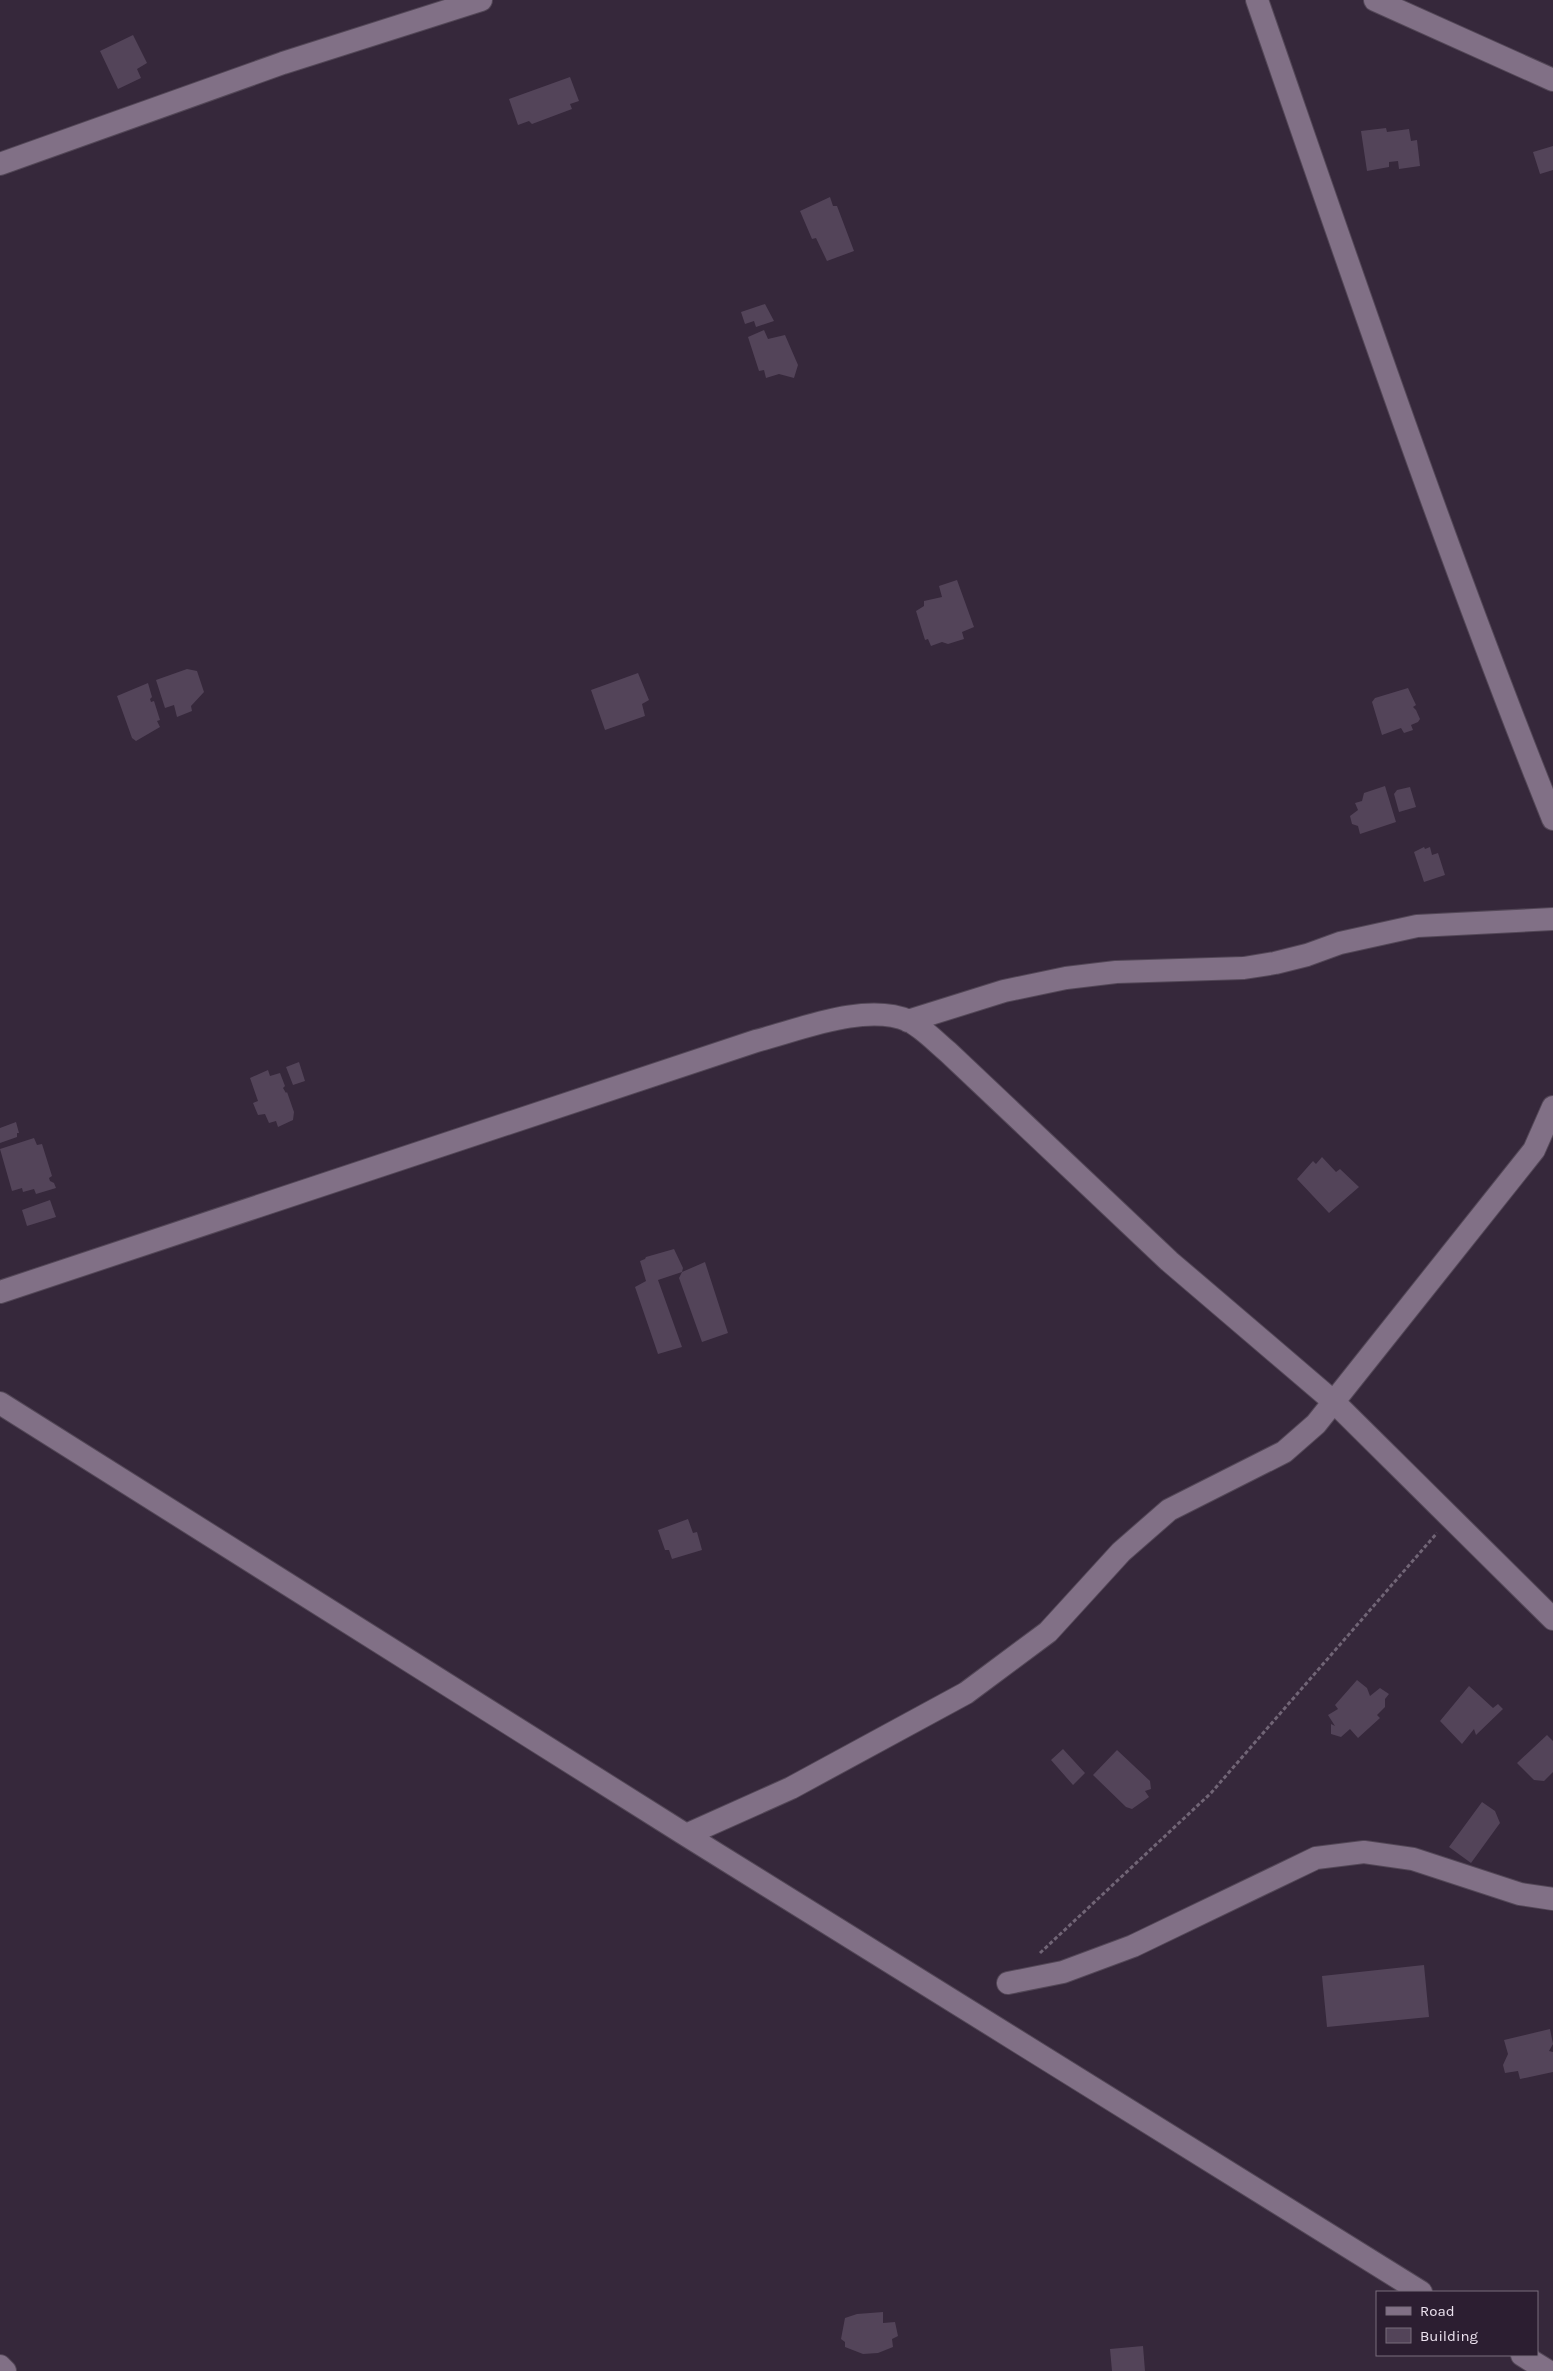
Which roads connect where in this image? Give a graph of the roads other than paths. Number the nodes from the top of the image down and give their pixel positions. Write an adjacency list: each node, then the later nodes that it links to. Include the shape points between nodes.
1 (481, 0): 5 (street, via 283,63)
2 (1257, 0): 6 (street, via 1375,340 1511,714)
3 (1375, 0): 4 (street)
4 (1553, 80)
5 (0, 164)
6 (1553, 819)
7 (1553, 918): 8 (street, via 1417,926 1244,968 1116,972 1066,978 1004,991)
8 (908, 1021): 10 (street, via 889,1016 844,1017 756,1041); 11 (street, via 948,1052 1169,1261)
9 (1553, 1107): 11 (street, via 1534,1150)
10 (0, 1292)
11 (1334, 1402): 13 (street); 14 (street, via 1316,1424 1284,1452 1169,1510 1121,1552 1048,1632 966,1693 791,1788)
12 (0, 1403): 14 (street)
13 (1553, 1619)
14 (686, 1835): 17 (street)
15 (1553, 1899): 16 (street, via 1520,1894 1413,1859 1364,1852 1316,1858 1132,1946 1063,1972)
16 (1008, 1982)
17 (1419, 2291)
18 (1524, 2356): 21 (street)
19 (0, 2366): 20 (street)
20 (5, 2371)
21 (1548, 2371)

